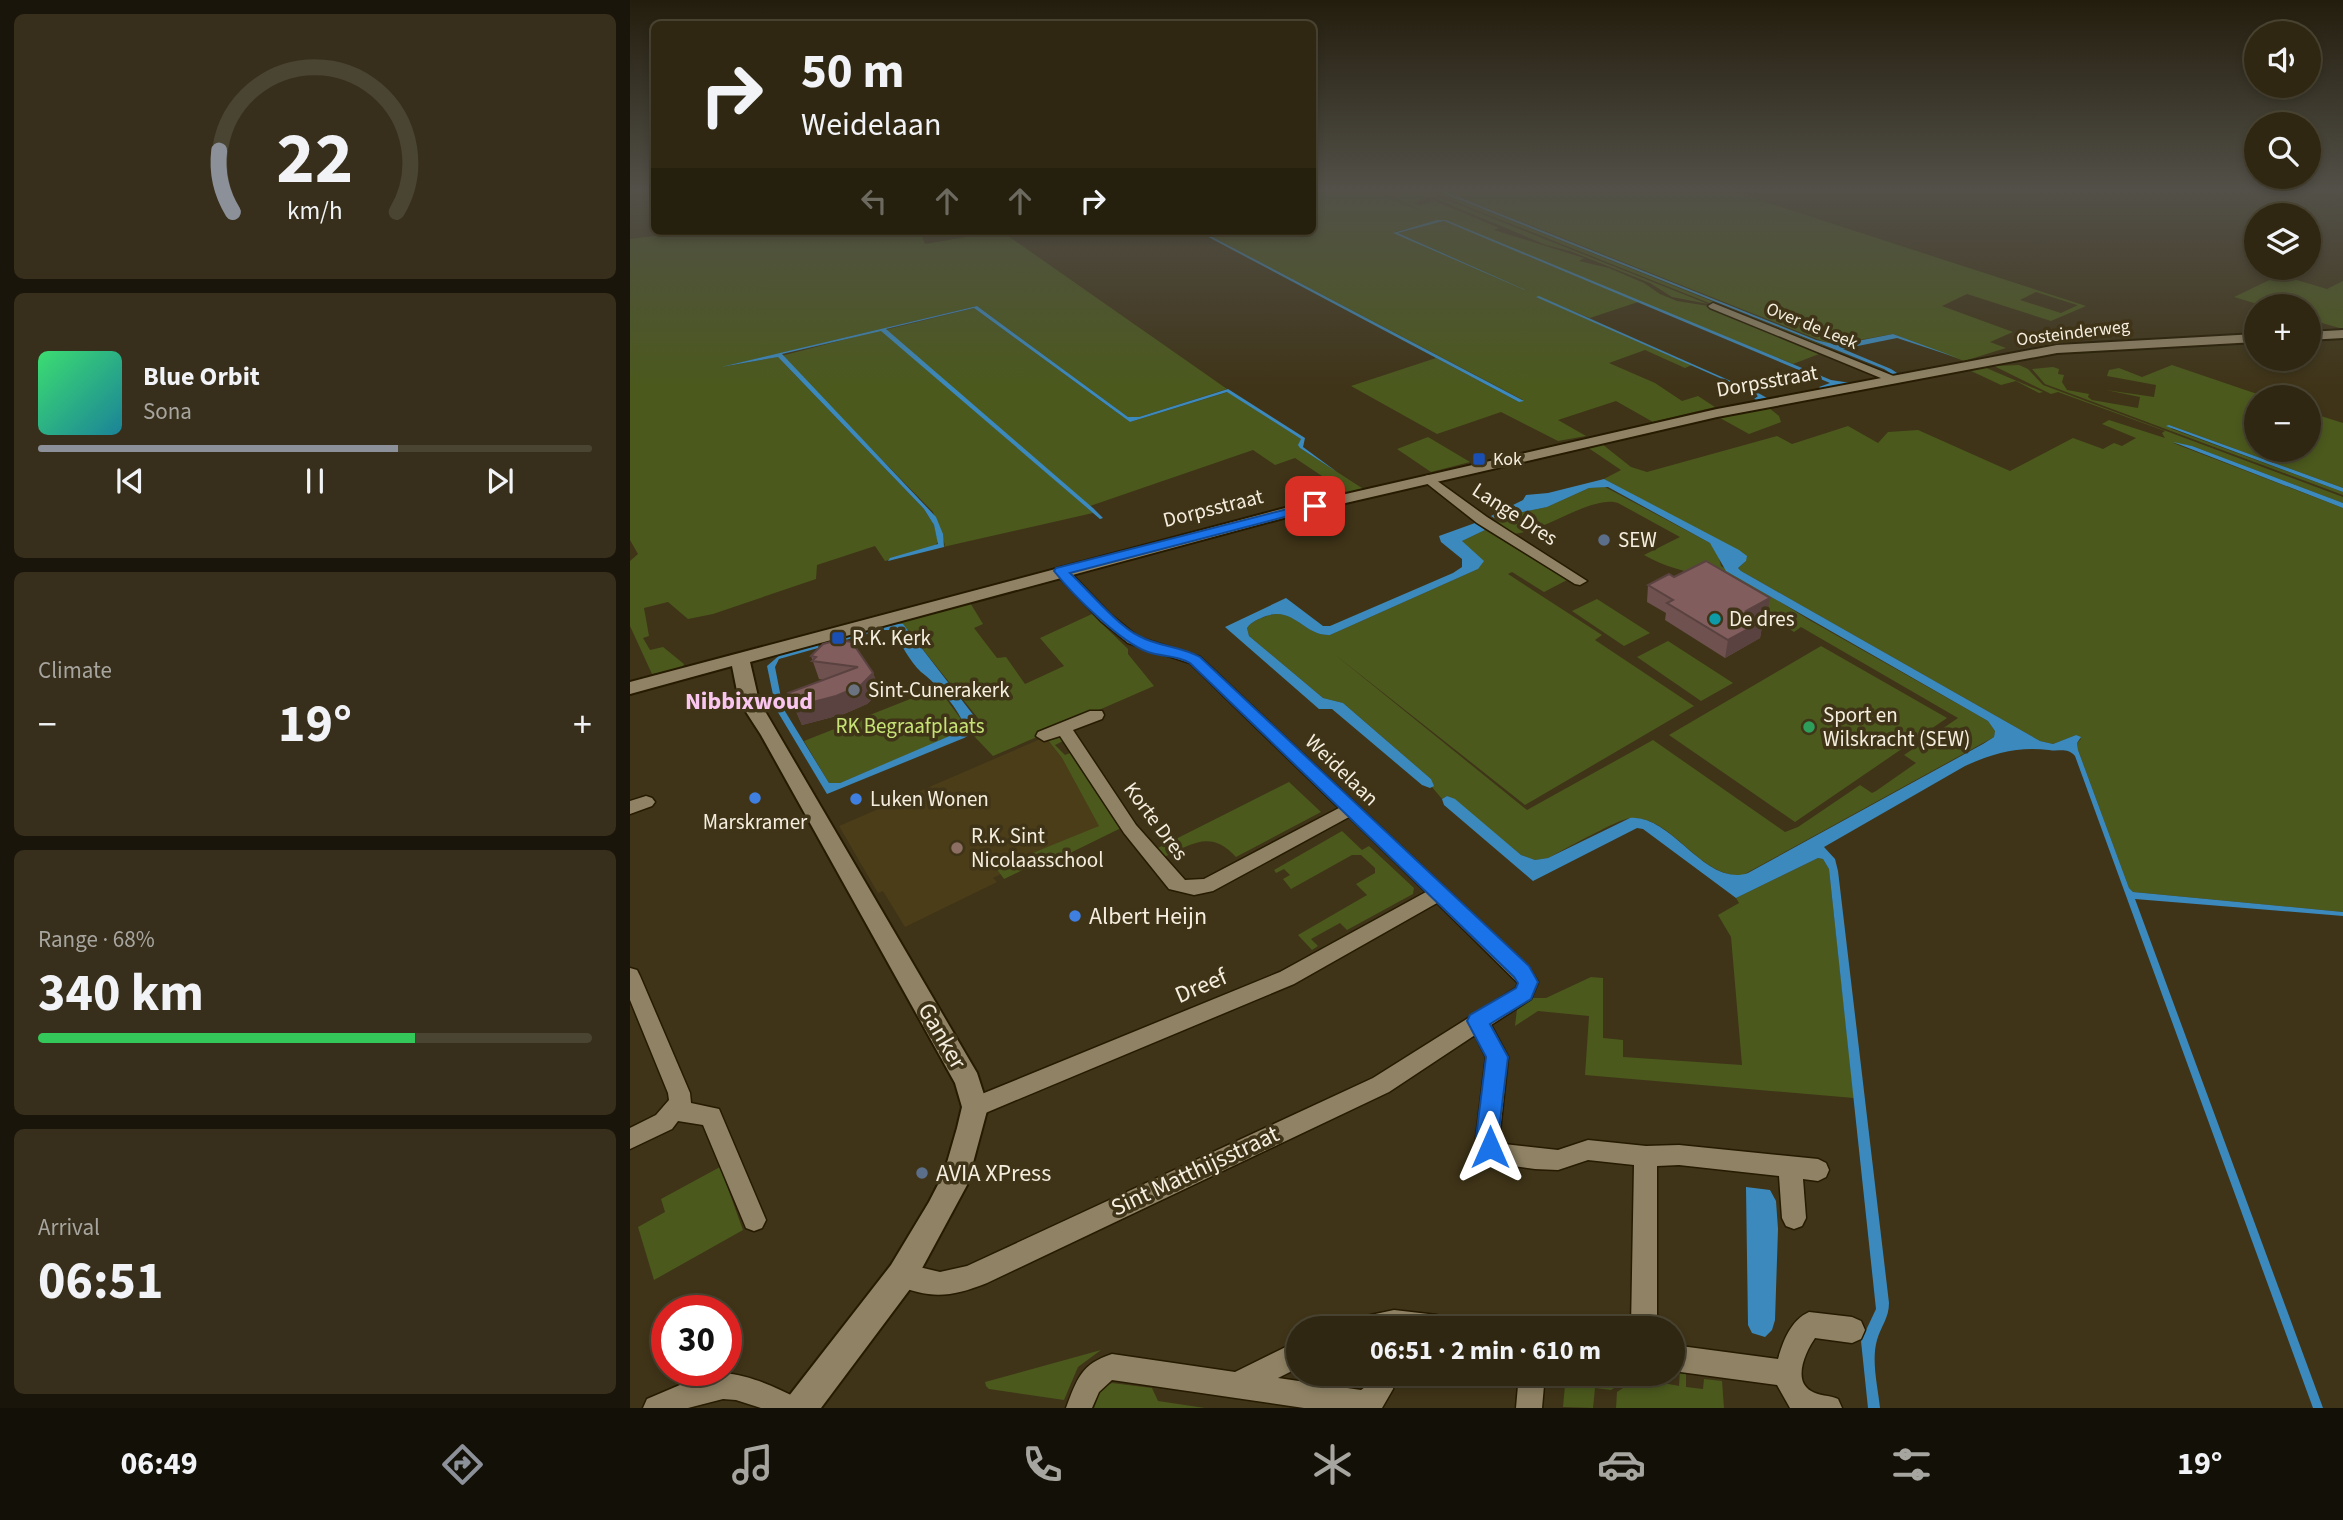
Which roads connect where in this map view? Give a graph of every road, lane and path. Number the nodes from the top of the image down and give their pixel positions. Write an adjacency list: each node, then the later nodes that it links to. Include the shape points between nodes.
1 (1713, 306): 5 (street, Over de Leek)
2 (2343, 334): 3 (street)
3 (2321, 335)
4 (2244, 339): 5 (street, Oosteinderweg, via 2057,349)
5 (1896, 382): 6 (street, Dorpsstraat, via 1728,411)
6 (1429, 479): 7 (street, Dorpsstraat); 8 (street, Lange Dres, via 1482,520)
7 (1061, 571): 9 (street, Dorpsstraat); 14 (street, Weidelaan, via 1130,638 1195,660)
8 (1580, 581)
9 (740, 658): 10 (street, Dorpsstraat); 19 (street, Ganker, via 749,701 968,1082)
10 (630, 688)
11 (1096, 715): 12 (street)
12 (1063, 728): 13 (street); 14 (street, Korte Dres, via 1130,829 1183,887 1210,884)
13 (1044, 736)
14 (1350, 809): 15 (street, Weidelaan)
15 (1439, 893): 18 (street, Weidelaan, via 1528,982 1524,993); 19 (street, Dreef, via 1287,978)
16 (630, 976): 17 (street)
17 (635, 1003): 20 (street, via 679,1093)
18 (1478, 1021): 22 (street, via 1497,1057 1487,1138 1490,1147 1499,1154 1558,1160 1588,1150); 27 (street, Sint Matthijsstraat, via 1381,1084 957,1283 937,1286)
19 (975, 1107): 27 (street, via 957,1176)
20 (676, 1111): 21 (street); 26 (street, via 711,1116)
21 (630, 1139)
22 (1646, 1156): 23 (street, via 1679,1155); 28 (street)
23 (1790, 1167): 24 (street); 25 (street)
24 (1818, 1170)
25 (1794, 1218)
26 (754, 1220)
27 (902, 1275): 38 (street)
28 (1644, 1316)
29 (1852, 1331): 32 (street, via 1809,1325 1800,1336)
30 (1286, 1360): 33 (street)
31 (1685, 1360): 32 (street)
32 (1787, 1373): 41 (street, via 1789,1386 1806,1405)
33 (1236, 1385): 34 (street, via 1361,1402 1375,1399); 39 (street, via 1112,1367 1091,1379)
34 (1382, 1386)
35 (1531, 1386): 40 (street)
36 (656, 1408): 37 (street, via 706,1387 735,1384)
37 (790, 1408)
38 (801, 1408)
39 (1079, 1408)
40 (1529, 1408)
41 (1829, 1408)

